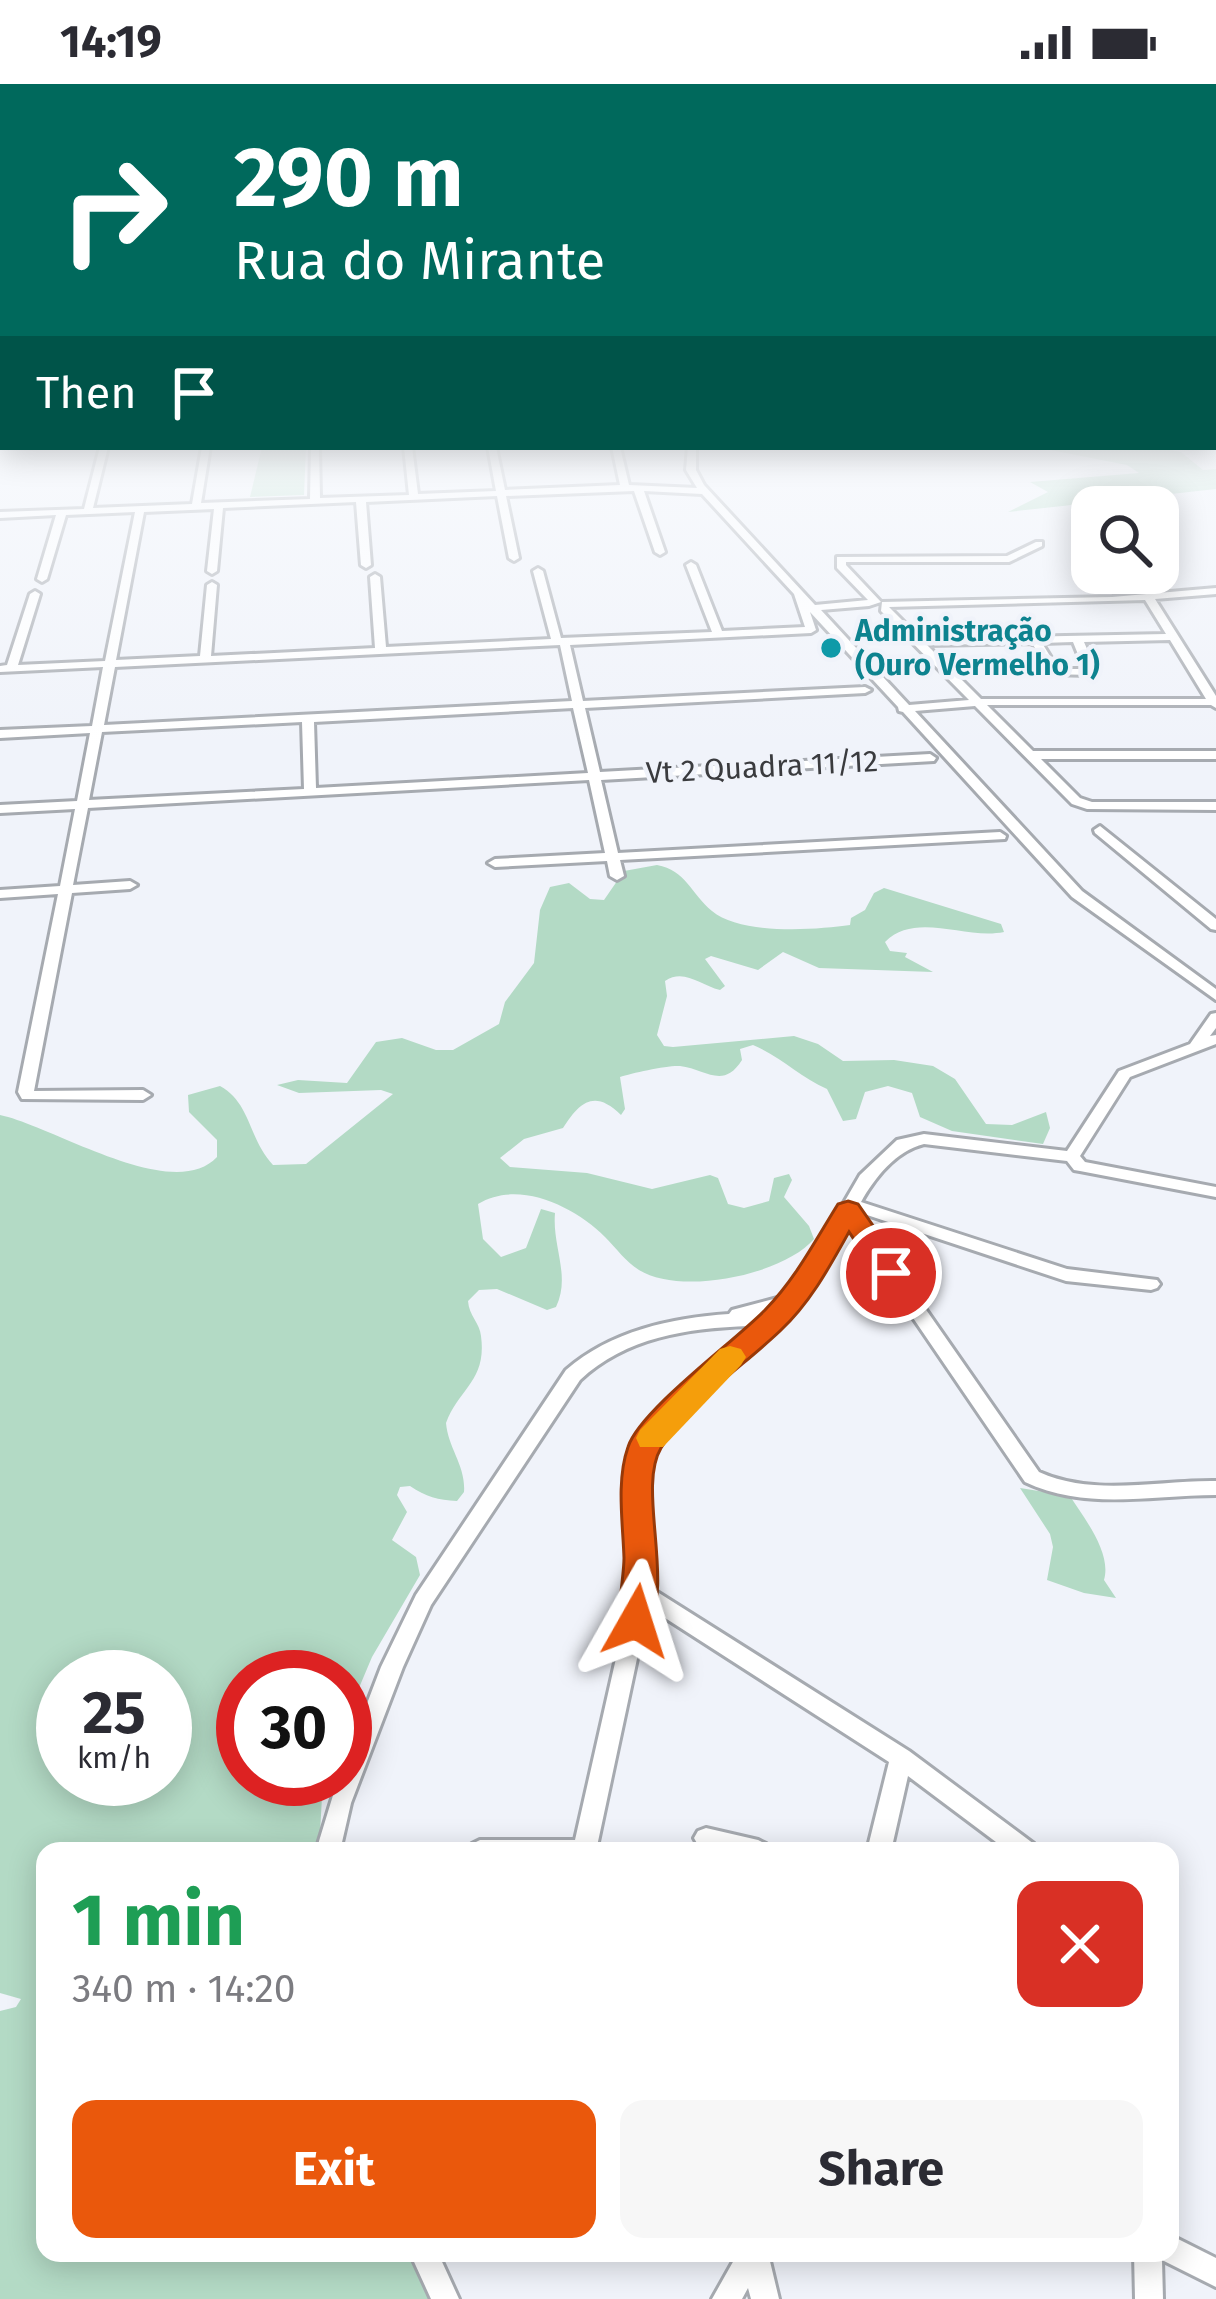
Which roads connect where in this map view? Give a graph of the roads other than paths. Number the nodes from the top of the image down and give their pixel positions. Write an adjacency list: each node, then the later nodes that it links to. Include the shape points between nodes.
1 (53, 541): 15 (street)
2 (134, 541): 31 (street)
3 (216, 541): 30 (street)
4 (364, 541): 11 (street)
5 (511, 541): 10 (street)
6 (655, 541): 9 (street)
7 (751, 541): 18 (street)
8 (1039, 544): 20 (street, via 1009,560 841,560)
9 (660, 552)
10 (514, 557)
11 (366, 565)
12 (691, 566): 23 (street)
13 (538, 571): 27 (street)
14 (374, 578): 29 (street)
15 (42, 579)
16 (1216, 590): 19 (street)
17 (35, 594): 32 (street)
18 (796, 598): 21 (street); 22 (street); 22 (street)
19 (1149, 598): 20 (street); 24 (street)
20 (878, 606): 21 (street); 28 (street)
21 (815, 612): 37 (street)
22 (801, 631): 23 (street)
23 (718, 634): 27 (street)
24 (1175, 637): 25 (street); 35 (street)
25 (1078, 640): 26 (street); 26 (street, via 1090,672 1054,672)
26 (1036, 641): 28 (street)
27 (561, 642): 29 (street); 34 (street)
28 (918, 642): 36 (street)
29 (381, 651): 30 (street)
30 (205, 658): 31 (street)
31 (111, 664): 32 (street); 39 (street)
32 (5, 669)
33 (865, 691): 34 (street)
34 (579, 704): 38 (street); 44 (street)
35 (1216, 704): 36 (street)
36 (981, 705): 37 (street); 41 (street)
37 (908, 714): 58 (street, via 1077,895)
38 (308, 718): 39 (street); 45 (street)
39 (98, 730): 40 (street); 46 (street)
40 (0, 734)
41 (1030, 755): 42 (street); 47 (street, via 1091,806)
42 (1216, 755)
43 (930, 758): 44 (street, Vt 2 Quadra 11/12)
44 (594, 776): 45 (street, Vt 2 Quadra 11/12); 51 (street)
45 (310, 791): 46 (street, Vt 2 Quadra 11/12)
46 (81, 804): 48 (street, Vt 2 Quadra 11/12); 55 (street)
47 (1216, 806)
48 (0, 809)
49 (1100, 830): 57 (street)
50 (1000, 836): 51 (street)
51 (615, 858): 52 (street); 53 (street)
52 (495, 863)
53 (617, 876)
54 (130, 886): 55 (street)
55 (64, 890): 56 (street); 62 (street, via 27,1096)
56 (0, 894)
57 (1216, 926)
58 (1216, 996)
59 (1216, 1017): 61 (street)
60 (1216, 1035): 61 (street)
61 (1196, 1044): 63 (street, via 1124,1075)
62 (143, 1095)
63 (1072, 1156): 64 (street, via 1080,1166); 65 (street, via 912,1140 866,1179)
64 (1216, 1192)
65 (850, 1207): 66 (street, via 1066,1274); 67 (street); 70 (street, via 1032,1477 1078,1490)
66 (1151, 1285)
67 (789, 1301): 68 (street); 69 (street)
68 (725, 1318): 69 (street); 74 (street, via 611,1345 573,1375 415,1616)
69 (772, 1321): 71 (street, via 644,1447)
70 (1216, 1488)
71 (641, 1592): 72 (street); 75 (street)
72 (901, 1758): 77 (street); 78 (street)
73 (706, 1838): 76 (street)
74 (330, 1842)
75 (586, 1842)
76 (722, 1842)
77 (881, 1842)
78 (1014, 1842)
79 (1179, 2254): 84 (street)
80 (428, 2262): 85 (street)
81 (749, 2262): 86 (street)
82 (756, 2262): 87 (street)
83 (1148, 2262): 88 (street)
84 (1216, 2273)
85 (445, 2299)
86 (726, 2299)
87 (765, 2299)
88 (1149, 2299)

